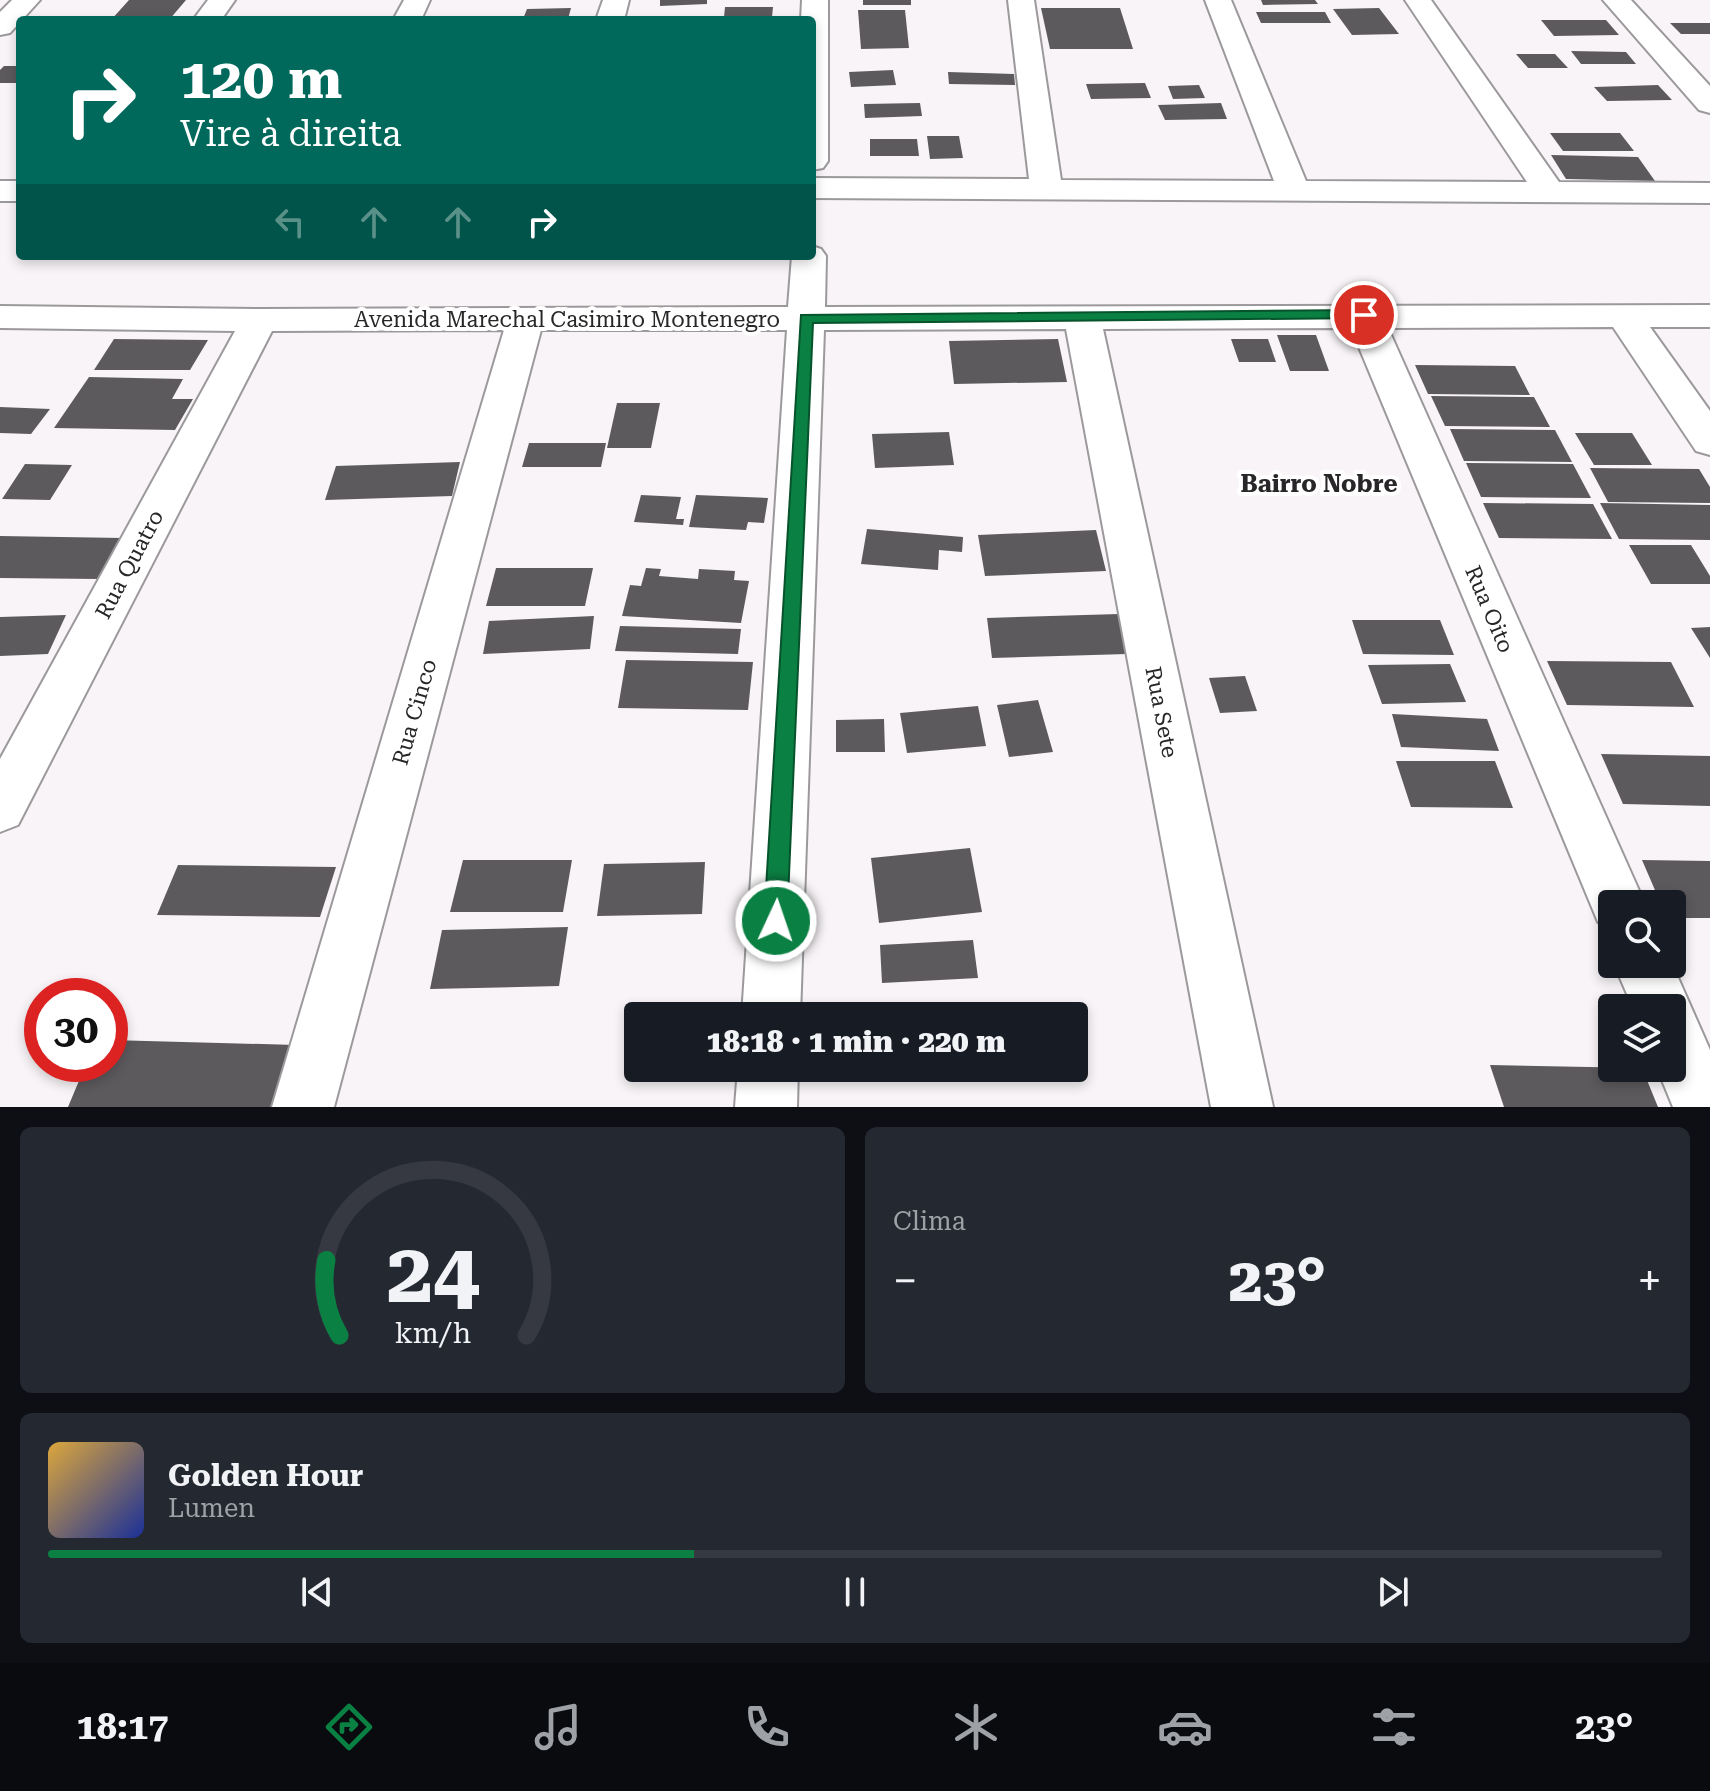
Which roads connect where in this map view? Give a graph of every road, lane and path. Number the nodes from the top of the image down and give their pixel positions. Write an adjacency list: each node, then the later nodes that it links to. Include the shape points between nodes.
1 (27, 0): 6 (street)
2 (1021, 0): 9 (street)
3 (1218, 0): 10 (street)
4 (1418, 0): 11 (street)
5 (1616, 0): 7 (street)
6 (0, 27)
7 (1710, 104)
8 (816, 188): 9 (street)
9 (1046, 189): 10 (street)
10 (1294, 191): 11 (street)
11 (1550, 193): 12 (street)
12 (1710, 193)
13 (809, 260): 20 (street)
14 (1364, 315): 15 (street, Avenida Marechal Casimiro Montenegro); 18 (street, Avenida Marechal Casimiro Montenegro); 24 (street, Rua Oito)
15 (1624, 316): 16 (street, Avenida Marechal Casimiro Montenegro); 22 (street)
16 (1710, 316)
17 (0, 317): 21 (street, Avenida Marechal Casimiro Montenegro)
18 (1082, 317): 20 (street, Avenida Marechal Casimiro Montenegro); 30 (street, Rua Sete)
19 (526, 318): 20 (street, Avenida Marechal Casimiro Montenegro); 21 (street, Avenida Marechal Casimiro Montenegro); 28 (street, Rua Cinco)
20 (806, 319): 25 (street)
21 (259, 320): 23 (street, Rua Quatro)
22 (1710, 441)
23 (0, 809)
24 (1611, 890)
25 (772, 1002)
26 (1686, 1065): 31 (street)
27 (767, 1082): 29 (street)
28 (303, 1107)
29 (766, 1107)
30 (1242, 1107)
31 (1704, 1107)

